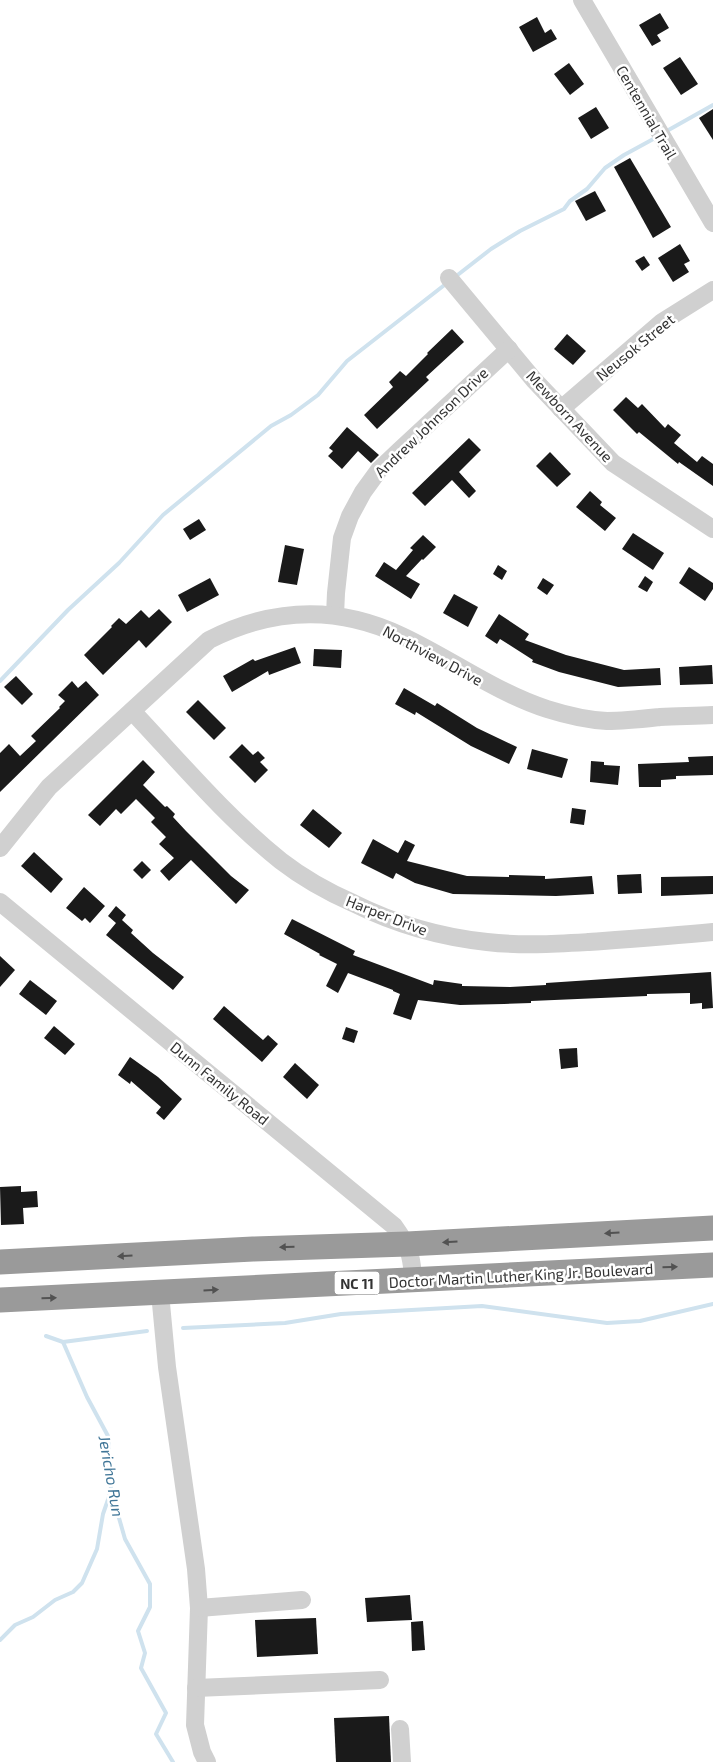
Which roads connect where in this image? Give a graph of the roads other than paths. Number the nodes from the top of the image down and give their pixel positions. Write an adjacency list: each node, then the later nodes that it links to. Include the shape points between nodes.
1 (582, 0): 2 (street, Centennial Trail)
2 (713, 223)
3 (449, 278): 5 (street, Mewborn Avenue)
4 (713, 290): 6 (street, Neusok Street, via 662,322)
5 (508, 349): 6 (street, Mewborn Avenue); 8 (street, Andrew Johnson Drive, via 392,457 363,492 342,538)
6 (561, 409): 7 (street, Mewborn Avenue, via 613,463)
7 (713, 529)
8 (336, 615): 9 (street, Northview Drive, via 271,617 222,633 209,640); 10 (street, Northview Drive, via 388,629 520,699 548,709 606,721)
9 (132, 711): 11 (street, Northview Drive, via 50,788); 13 (street, Harper Drive, via 247,832 283,862 335,895 383,917 447,936 527,944)
10 (713, 715)
11 (0, 848)
12 (0, 902): 15 (street, Dunn Family Road, via 394,1226)
13 (713, 932)
14 (713, 1228): 15 (highway, one-way to 15)
15 (407, 1244): 16 (highway, one-way to 16, via 253,1248); 18 (street, Dunn Family Road)
16 (0, 1262)
17 (713, 1265): 18 (highway, Doctor Martin Luther King Jr. Boulevard / NC 11, one-way to 17)
18 (413, 1280): 19 (highway, Doctor Martin Luther King Jr. Boulevard / NC 11, one-way to 18)
19 (160, 1293): 20 (highway, Doctor Martin Luther King Jr. Boulevard / NC 11, one-way to 19); 22 (street)
20 (0, 1300)
21 (302, 1600): 22 (street)
22 (199, 1608): 24 (street)
23 (380, 1680): 24 (street)
24 (196, 1688): 26 (street, via 195,1725)
25 (400, 1729): 27 (street)
26 (207, 1762)
27 (402, 1762)

